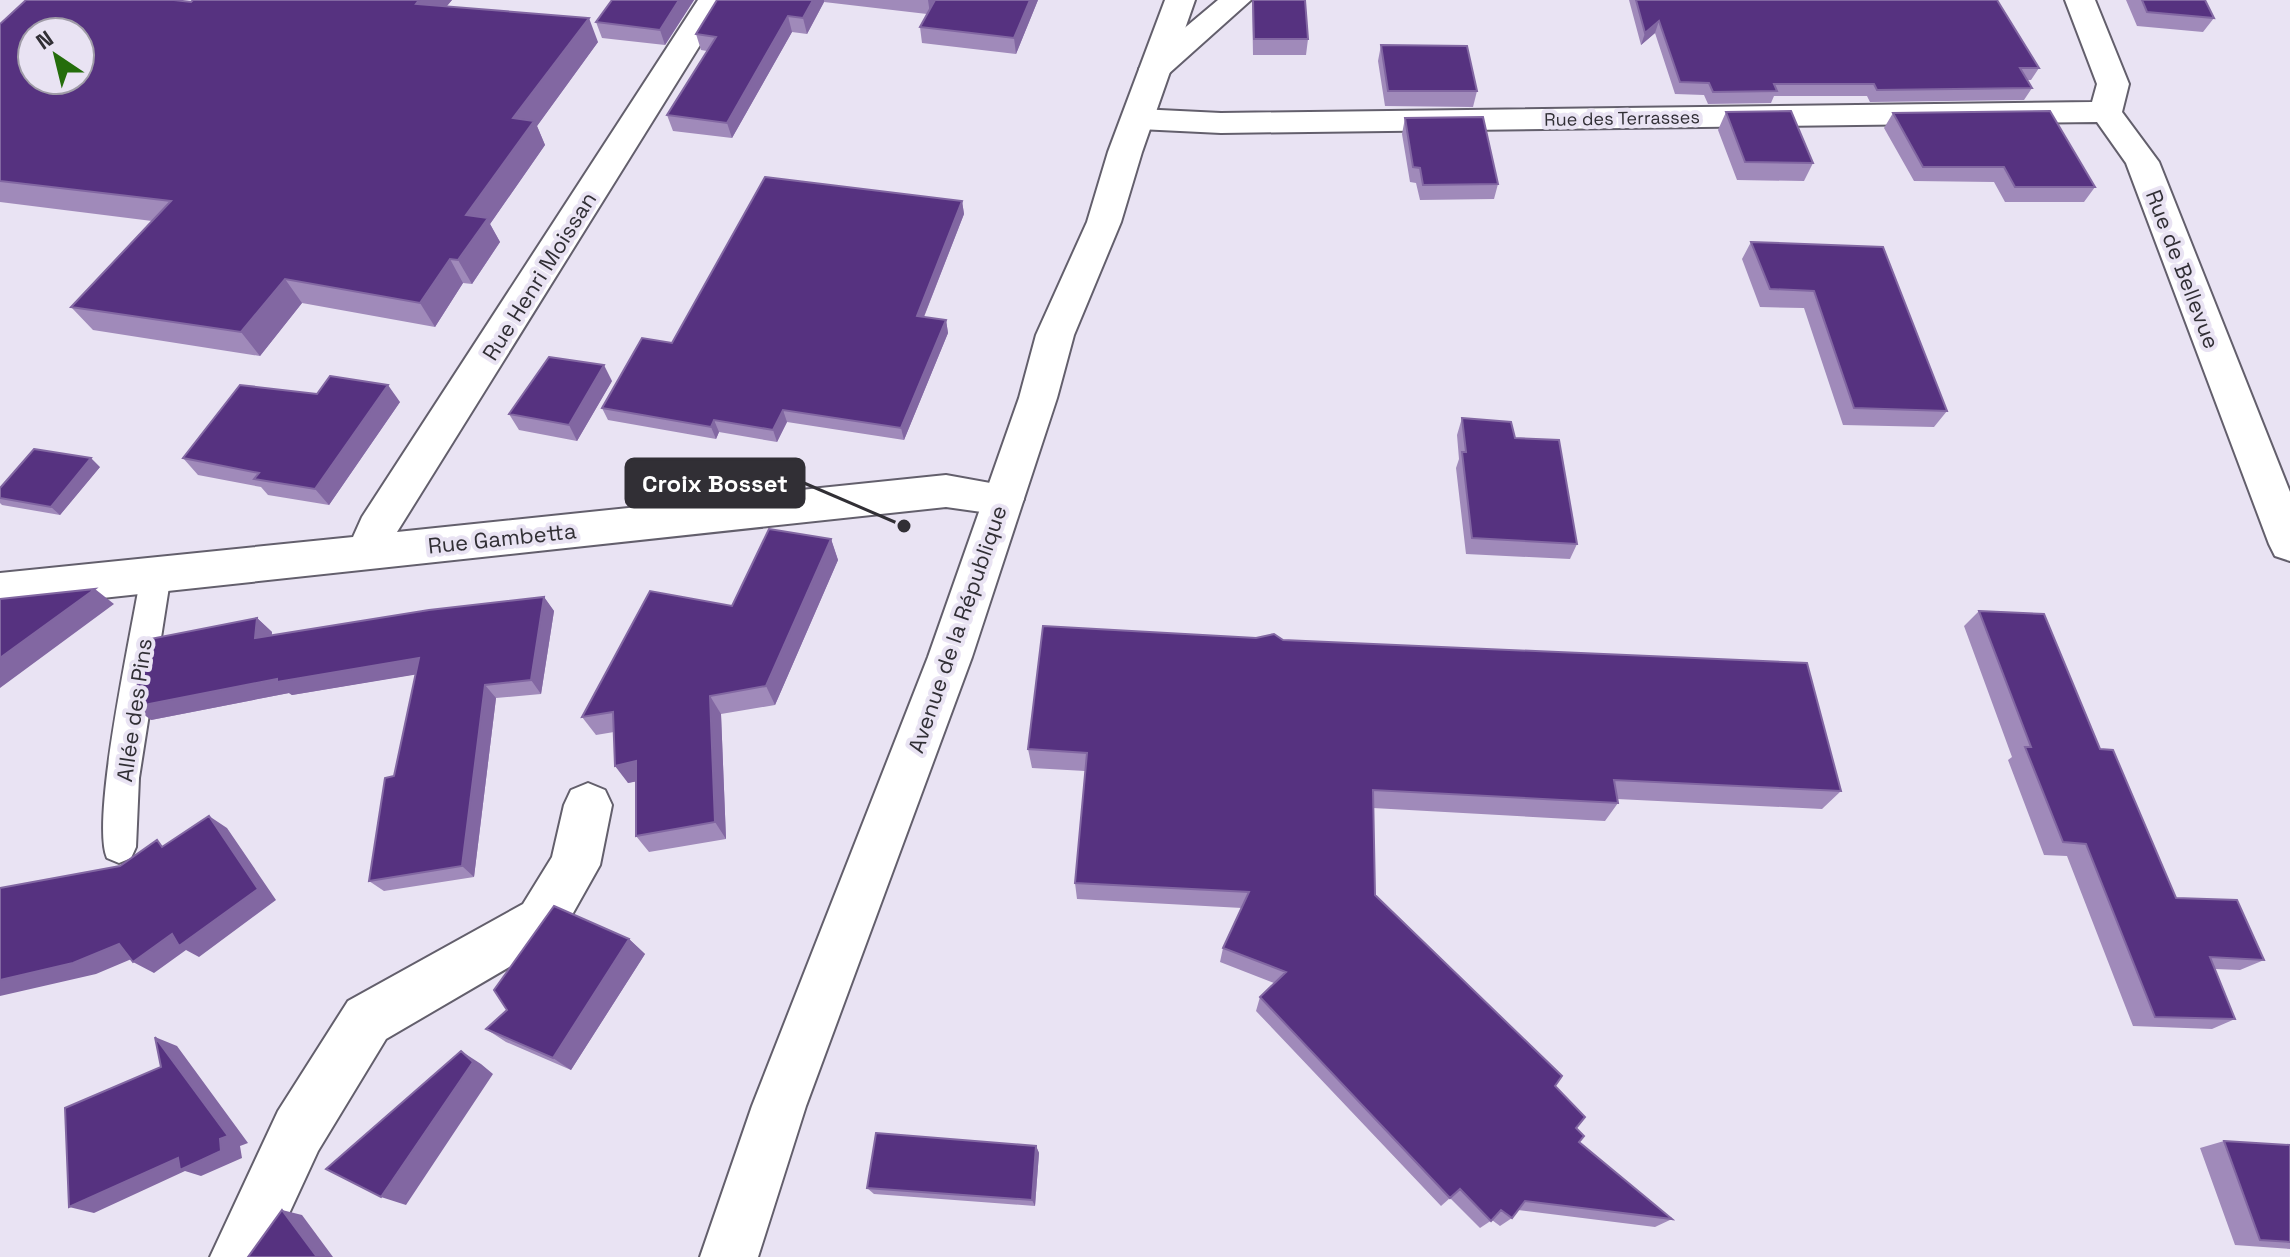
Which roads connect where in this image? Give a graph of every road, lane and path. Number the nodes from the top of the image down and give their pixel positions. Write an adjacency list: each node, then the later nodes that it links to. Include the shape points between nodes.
1 (713, 0): 10 (street, Rue Henri Moissan)
2 (1180, 0): 5 (street, Avenue de la République)
3 (1236, 0): 5 (street)
4 (2080, 0): 6 (street, via 2113,84)
5 (1155, 69): 7 (street, Avenue de la République)
6 (2106, 112): 7 (street, Rue des Terrasses, via 1221,123); 9 (street, Rue de Bellevue, via 2142,162)
7 (1139, 119): 8 (street, Avenue de la République, via 1104,222 1055,335)
8 (1003, 499): 10 (street, Rue Gambetta, via 946,491); 16 (street, Avenue de la République, via 950,657 779,1106)
9 (2290, 544)
10 (367, 552): 11 (street, Rue Gambetta)
11 (156, 574): 12 (street, Rue Gambetta); 14 (lane, Allée des Pins, via 127,748)
12 (0, 591)
13 (588, 805): 15 (street, via 575,865 541,921 367,1020 298,1131)
14 (119, 847)
15 (239, 1257)
16 (729, 1257)

